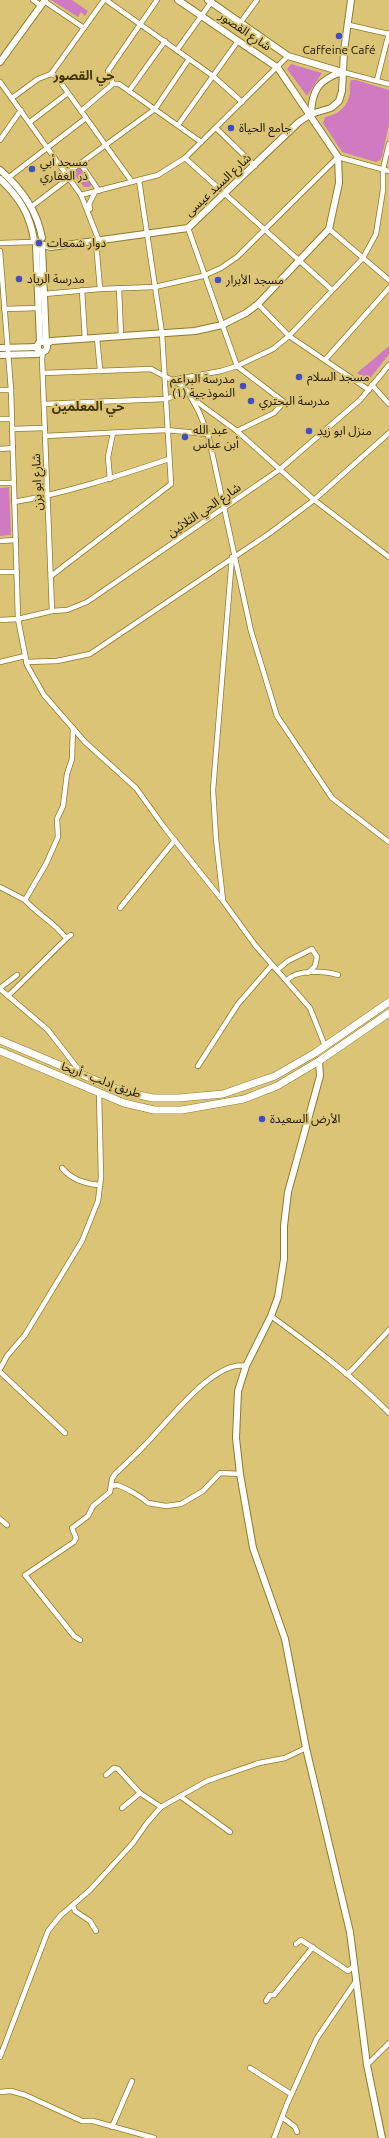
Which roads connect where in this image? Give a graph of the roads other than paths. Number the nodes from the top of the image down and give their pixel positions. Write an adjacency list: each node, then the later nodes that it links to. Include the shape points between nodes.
1 (33, 0): 8 (street)
2 (105, 0): 10 (street); 13 (street)
3 (157, 0): 10 (street)
4 (178, 0): 9 (street, شارع القصور)
5 (257, 0): 11 (street)
6 (351, 0): 12 (street)
7 (211, 1): 9 (street); 11 (street, شارع القصور)
8 (43, 2): 13 (street); 20 (street)
9 (202, 16): 16 (street, شارع القصور); 17 (street)
10 (139, 23): 15 (street); 27 (street, via 108,71)
11 (240, 23): 18 (street, شارع القصور)
12 (349, 25): 14 (street); 22 (street)
13 (84, 28): 23 (street)
14 (389, 33): 25 (street)
15 (164, 41): 17 (street); 29 (street)
16 (238, 41): 21 (street, شارع القصور); 24 (street)
17 (177, 50): 19 (street)
18 (288, 56): 21 (street); 22 (street, شارع القصور)
19 (189, 59): 24 (street); 33 (street)
20 (0, 62)
21 (278, 68): 32 (street); 36 (street)
22 (342, 72): 25 (street); 36 (street, via 320,83 311,101); 36 (street, via 339,101 331,108)
23 (51, 74): 30 (street, via 56,76); 31 (street, via 38,79)
24 (213, 76): 32 (street); 39 (street)
25 (377, 80): 28 (street)
26 (0, 82): 31 (street)
27 (113, 84): 29 (street, via 119,84); 35 (street)
28 (389, 84)
29 (129, 91): 33 (street)
30 (68, 93): 35 (street); 38 (street)
31 (12, 98): 34 (street)
32 (242, 102): 40 (street)
33 (155, 109): 39 (street); 44 (street)
34 (21, 110): 38 (street); 41 (street)
35 (81, 111): 37 (street)
36 (311, 114): 46 (street); 49 (street, شارع السيد عيسى, via 299,122)
37 (86, 118): 44 (street); 45 (street)
38 (30, 122): 45 (street)
39 (178, 126): 42 (street)
40 (216, 128): 42 (street); 49 (street)
41 (0, 140)
42 (202, 142): 47 (street)
43 (389, 144): 51 (street)
44 (106, 145): 48 (street); 57 (street)
45 (47, 147): 53 (street); 54 (street)
46 (338, 157): 51 (street); 64 (street); 65 (street, via 339,183)
47 (185, 158): 56 (street, via 158,175); 59 (street)
48 (80, 163): 53 (street); 58 (street)
49 (255, 166): 59 (street, شارع السيد عيسى)
50 (0, 170): 54 (street)
51 (383, 170): 52 (street); 73 (street, via 383,190 376,234)
52 (389, 171)
53 (67, 176): 60 (street); 61 (street)
54 (8, 178): 61 (street)
55 (0, 179): 70 (street, via 14,192 25,208 32,224)
56 (139, 180): 57 (street); 66 (street)
57 (132, 182): 58 (street)
58 (97, 191): 60 (street); 62 (street, via 89,204)
59 (226, 193): 63 (street, شارع السيد عيسى); 64 (street)
60 (81, 195): 62 (street)
61 (31, 208): 67 (street)
62 (92, 219): 68 (street)
63 (188, 228): 66 (street, شارع السيد عيسى); 75 (street)
64 (266, 229): 74 (street); 75 (street, via 237,257)
65 (329, 229): 73 (street); 74 (street)
66 (148, 234): 68 (street, شارع السيد عيسى); 77 (street)
67 (42, 238): 70 (street, via 38,237); 71 (street)
68 (98, 242): 71 (street, شارع السيد عيسى); 78 (street)
69 (0, 243): 70 (street)
70 (35, 243): 71 (street); 86 (street)
71 (43, 246): 84 (street)
72 (0, 251): 81 (street)
73 (363, 258): 76 (street); 83 (street)
74 (301, 261): 83 (street); 85 (street)
75 (205, 275): 77 (street); 88 (street)
76 (389, 280)
77 (155, 287): 79 (street); 89 (street)
78 (100, 288): 79 (street); 82 (street)
79 (120, 288): 90 (street)
80 (389, 288): 99 (street)
81 (1, 289): 87 (street)
82 (82, 290): 84 (street); 93 (street)
83 (332, 290): 91 (street)
84 (44, 294): 94 (street)
85 (258, 304): 88 (street); 91 (street)
86 (39, 308): 87 (street); 94 (street)
87 (4, 309): 96 (street)
88 (222, 325): 89 (street, via 195,331); 101 (street)
89 (162, 333): 90 (street); 104 (street)
90 (121, 336): 92 (street)
91 (289, 336): 99 (street); 101 (street, via 273,349)
92 (97, 338): 93 (street); 102 (street)
93 (85, 339): 94 (street, via 51,342)
94 (42, 346): 96 (street); 97 (street, via 38,354); 103 (street, شارع ابو يزن)
95 (0, 348): 96 (street)
96 (7, 348): 97 (street)
97 (8, 354): 98 (street); 108 (street)
98 (0, 355)
99 (325, 360): 106 (street)
100 (389, 364): 106 (street, شارع الحي الثلاثين)
101 (237, 366): 105 (street); 119 (street, via 284,402 274,413)
102 (100, 370): 103 (street); 104 (street, via 151,369)
103 (43, 373): 112 (street, شارع ابو يزن)
104 (165, 376): 105 (street); 111 (street)
105 (172, 380): 109 (street)
106 (370, 388): 113 (street); 127 (street, شارع الحي الثلاثين, via 360,400)
107 (0, 390): 108 (street)
108 (11, 390): 115 (street)
109 (188, 392): 110 (street); 111 (street)
110 (192, 398): 119 (street); 122 (street)
111 (165, 399): 112 (street); 118 (street)
112 (44, 404): 116 (street, شارع ابو يزن)
113 (389, 404)
114 (0, 419): 115 (street)
115 (12, 419): 117 (street)
116 (45, 428): 117 (street); 123 (street, شارع ابو يزن)
117 (12, 429): 124 (street)
118 (166, 430): 120 (street); 122 (street); 126 (street)
119 (237, 431): 127 (street)
120 (113, 433): 123 (street); 128 (street, via 108,457)
121 (389, 433): 132 (street)
122 (208, 434): 134 (street)
123 (45, 436): 131 (street, شارع ابو يزن)
124 (13, 448): 125 (street); 130 (street)
125 (0, 449)
126 (169, 458): 128 (street); 141 (street, via 171,484)
127 (279, 470): 132 (street); 134 (street, شارع الحي الثلاثين)
128 (110, 479): 131 (street)
129 (0, 483): 130 (street)
130 (14, 483): 133 (street)
131 (48, 496): 133 (street); 141 (street, شارع ابو يزن)
132 (314, 500): 137 (street); 138 (street)
133 (14, 502): 135 (street)
134 (225, 509): 137 (street); 142 (street, شارع الحي الثلاثين, via 87,602 67,610)
135 (16, 540): 136 (street); 140 (street)
136 (0, 541)
137 (233, 557): 147 (street, via 90,654 57,661); 150 (street, via 251,631 278,716 332,798); 153 (street, via 213,790)
138 (389, 557)
139 (0, 572): 140 (street)
140 (17, 572): 143 (street)
141 (51, 576): 142 (street, شارع ابو يزن)
142 (52, 611): 143 (street, شارع الحي الثلاثين)
143 (18, 619): 144 (street, شارع الحي الثلاثين); 145 (street)
144 (0, 620)
145 (25, 656): 146 (street); 147 (street)
146 (0, 662)
147 (26, 662): 148 (street, via 44,695)
148 (73, 728): 149 (street, via 96,754 136,788); 152 (street, via 72,759 67,774 63,806 57,819 58,837)
149 (175, 840): 153 (street); 154 (street)
150 (389, 842)
151 (0, 886): 152 (street)
152 (25, 900): 156 (street, via 49,919)
153 (223, 901): 157 (street)
154 (120, 908)
155 (71, 935): 156 (street)
156 (67, 938): 164 (street)
157 (272, 965): 158 (street); 171 (street, via 238,1004)
158 (276, 970): 159 (street, via 312,949 317,956 316,962); 162 (street)
159 (308, 972): 161 (street, via 319,971); 162 (street, via 290,977)
160 (17, 975): 163 (street)
161 (338, 975)
162 (288, 980): 168 (street, via 310,1008)
163 (0, 989): 164 (street)
164 (8, 996): 172 (street, via 48,1030)
165 (388, 1004): 168 (main road, طريق إدلب - أريحا)
166 (389, 1012): 170 (main road, طريق إدلب - أريحا)
167 (0, 1040): 172 (main road, طريق إدلب - أريحا)
168 (325, 1046): 172 (main road, طريق إدلب - أريحا, via 275,1076 223,1094 153,1098 121,1091)
169 (0, 1051): 173 (main road, طريق إدلب - أريحا)
170 (319, 1061): 173 (main road, طريق إدلب - أريحا, via 277,1086 244,1099 182,1110 154,1110 124,1103); 176 (street, via 321,1067 318,1083 288,1192 284,1259 278,1297)
171 (198, 1066)
172 (83, 1075)
173 (99, 1093): 175 (street)
174 (62, 1168): 175 (street, via 71,1176 87,1183)
175 (100, 1184): 179 (street, via 98,1201 82,1241 25,1335 7,1356)
176 (271, 1316): 178 (street); 180 (street, via 305,1343 328,1357)
177 (389, 1330): 180 (street)
178 (246, 1366): 183 (street, via 236,1405); 184 (street, via 231,1366 196,1390 115,1474 111,1481)
179 (0, 1371): 182 (street)
180 (346, 1374): 181 (street)
181 (389, 1413)
182 (65, 1433)
183 (240, 1474): 184 (street, via 220,1473 200,1493 176,1506 148,1503 141,1496 117,1485); 188 (street, via 253,1548 285,1639)
184 (112, 1486): 187 (street, via 107,1496 93,1506 88,1516 72,1528 76,1538 74,1542 25,1575)
185 (0, 1519): 186 (street)
186 (7, 1525)
187 (80, 1640)
188 (306, 1748): 191 (street, via 285,1758 260,1763 207,1781); 199 (street, via 350,1932)
189 (106, 1775): 190 (street, via 114,1768 118,1769)
190 (140, 1793): 192 (street); 193 (street)
191 (180, 1796): 192 (street); 194 (street)
192 (161, 1806): 195 (street, via 133,1843)
193 (122, 1808)
194 (230, 1832)
195 (73, 1906): 196 (street, via 75,1911 90,1921); 203 (street, via 60,1916 48,1931)
196 (96, 1931)
197 (296, 1944): 198 (street, via 301,1940)
198 (313, 1947): 199 (street, via 348,1971); 201 (street, via 274,1995 270,1995)
199 (355, 1965): 200 (street)
200 (357, 1980): 204 (street); 208 (street, via 316,2038)
201 (266, 2001)
202 (389, 2043): 204 (street)
203 (0, 2057)
204 (367, 2065): 214 (street)
205 (250, 2068): 208 (street)
206 (132, 2081): 210 (street)
207 (0, 2092): 210 (street, via 11,2091 82,2121)
208 (291, 2094): 209 (street)
209 (282, 2117): 211 (street, via 295,2127); 213 (street)
210 (112, 2127): 212 (street)
211 (297, 2132)
212 (154, 2138)
213 (274, 2138)
214 (382, 2138)

